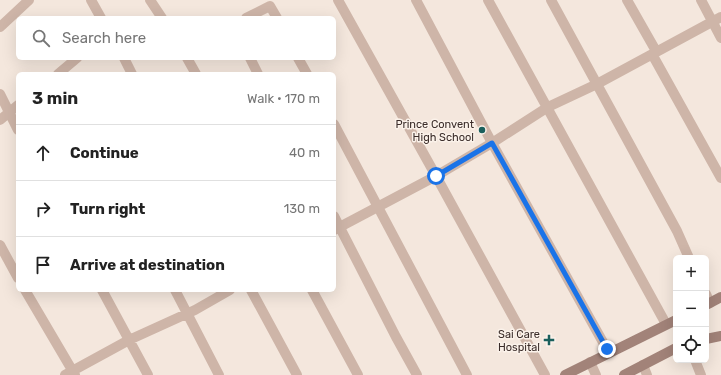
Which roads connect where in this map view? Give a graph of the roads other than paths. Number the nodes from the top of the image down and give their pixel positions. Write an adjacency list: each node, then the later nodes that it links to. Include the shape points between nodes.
1 (29, 0): 15 (street)
2 (90, 0): 10 (street)
3 (150, 0): 11 (street)
4 (338, 0): 37 (street)
5 (416, 0): 36 (street)
6 (488, 0): 31 (street)
7 (551, 0): 28 (street)
8 (627, 0): 17 (street)
9 (701, 0): 14 (street)
10 (101, 16)
11 (161, 16)
12 (250, 16): 13 (street, via 270,6)
13 (276, 16)
14 (717, 19): 16 (street); 17 (street)
15 (0, 26)
16 (721, 38)
17 (654, 52): 28 (street); 38 (street)
18 (75, 60): 23 (street)
19 (125, 60): 24 (street)
20 (188, 60): 25 (street)
21 (251, 60): 26 (street)
22 (299, 60): 27 (street)
23 (60, 72)
24 (131, 72)
25 (195, 72)
26 (257, 72)
27 (306, 72)
28 (596, 84): 31 (street); 42 (street)
29 (0, 94): 32 (street)
30 (16, 107): 32 (street)
31 (548, 108): 36 (street); 54 (street)
32 (9, 112): 33 (street); 34 (street)
33 (0, 120)
34 (16, 126)
35 (336, 128): 39 (street)
36 (492, 143): 37 (street); 59 (street)
37 (436, 176): 39 (street); 70 (street)
38 (721, 178)
39 (377, 207): 40 (street); 69 (street)
40 (337, 228): 68 (street)
41 (0, 244): 43 (street)
42 (688, 255)
43 (16, 274)
44 (26, 292): 63 (street)
45 (103, 292): 57 (street)
46 (176, 292): 52 (street)
47 (226, 292): 52 (street)
48 (252, 292): 66 (street)
49 (313, 292): 67 (street)
50 (721, 297): 51 (street)
51 (709, 300)
52 (187, 313): 57 (street); 65 (street)
53 (673, 321): 54 (street)
54 (666, 324): 59 (street)
55 (721, 336): 56 (street)
56 (709, 338)
57 (129, 340): 63 (street); 64 (street)
58 (673, 350): 62 (street)
59 (609, 353): 60 (street)
60 (590, 362): 71 (street); 72 (street)
61 (696, 363): 75 (street)
62 (642, 365): 73 (street); 74 (street)
63 (71, 374)
64 (148, 375)
65 (219, 375)
66 (297, 375)
67 (358, 375)
68 (417, 375)
69 (467, 375)
70 (545, 375)
71 (565, 375)
72 (596, 375)
73 (624, 375)
74 (647, 375)
75 (701, 375)

